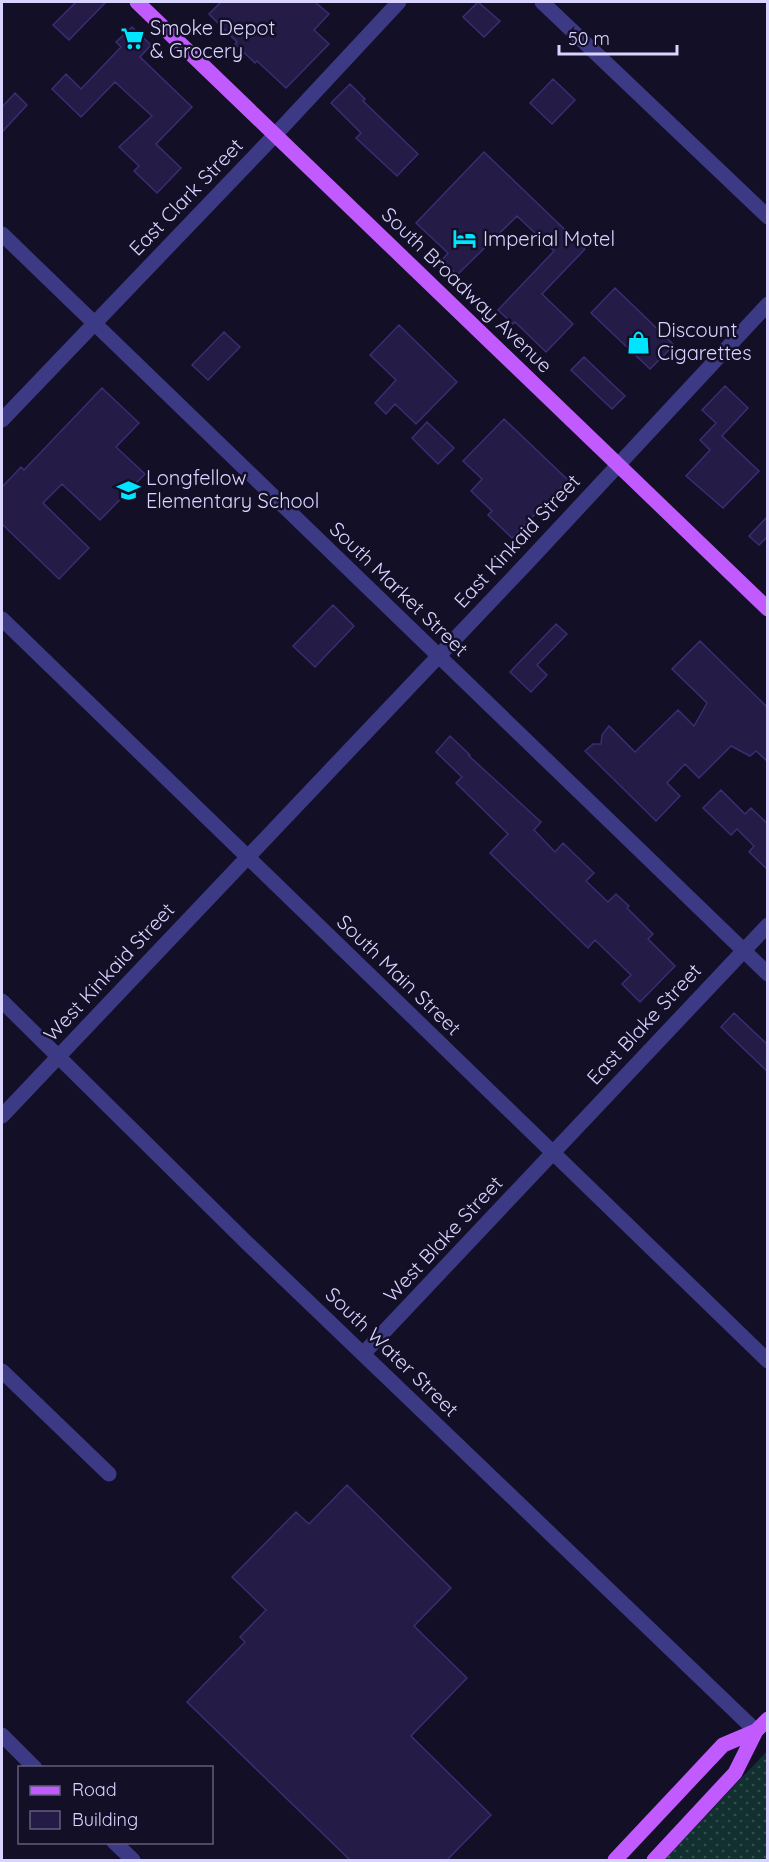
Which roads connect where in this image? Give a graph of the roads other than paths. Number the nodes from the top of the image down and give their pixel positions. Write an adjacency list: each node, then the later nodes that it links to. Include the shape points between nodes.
1 (137, 2): 4 (main road, South Broadway Avenue)
2 (399, 2): 4 (street, East Clark Street)
3 (542, 2): 5 (street)
4 (275, 135): 8 (street, East Clark Street); 10 (main road, South Broadway Avenue)
5 (768, 217)
6 (2, 234): 8 (street, South Market Street)
7 (768, 304): 10 (street, East Kinkaid Street)
8 (94, 323): 9 (street, East Clark Street); 13 (street, South Market Street)
9 (2, 420)
10 (618, 464): 11 (main road, South Broadway Avenue); 13 (street, East Kinkaid Street)
11 (768, 609)
12 (2, 619): 14 (street, South Main Street)
13 (437, 656): 14 (street, East Kinkaid Street); 16 (street, South Market Street)
14 (247, 857): 19 (street, West Kinkaid Street); 21 (street, South Main Street)
15 (768, 925): 16 (street, East Blake Street)
16 (743, 950): 17 (street, South Market Street); 21 (street, East Blake Street)
17 (768, 974)
18 (2, 1001): 19 (street, South Water Street)
19 (58, 1057): 20 (street, West Kinkaid Street); 22 (street, South Water Street)
20 (2, 1116)
21 (553, 1152): 22 (street, West Blake Street); 23 (street, South Main Street)
22 (363, 1354): 27 (street, South Water Street)
23 (768, 1361)
24 (2, 1371): 25 (street)
25 (109, 1474)
26 (768, 1719): 27 (main road)
27 (756, 1731): 32 (main road, via 723,1745); 33 (main road, via 735,1773)
28 (2, 1735): 29 (street)
29 (35, 1766)
30 (116, 1844): 31 (street)
31 (133, 1860)
32 (615, 1860)
33 (654, 1860)

